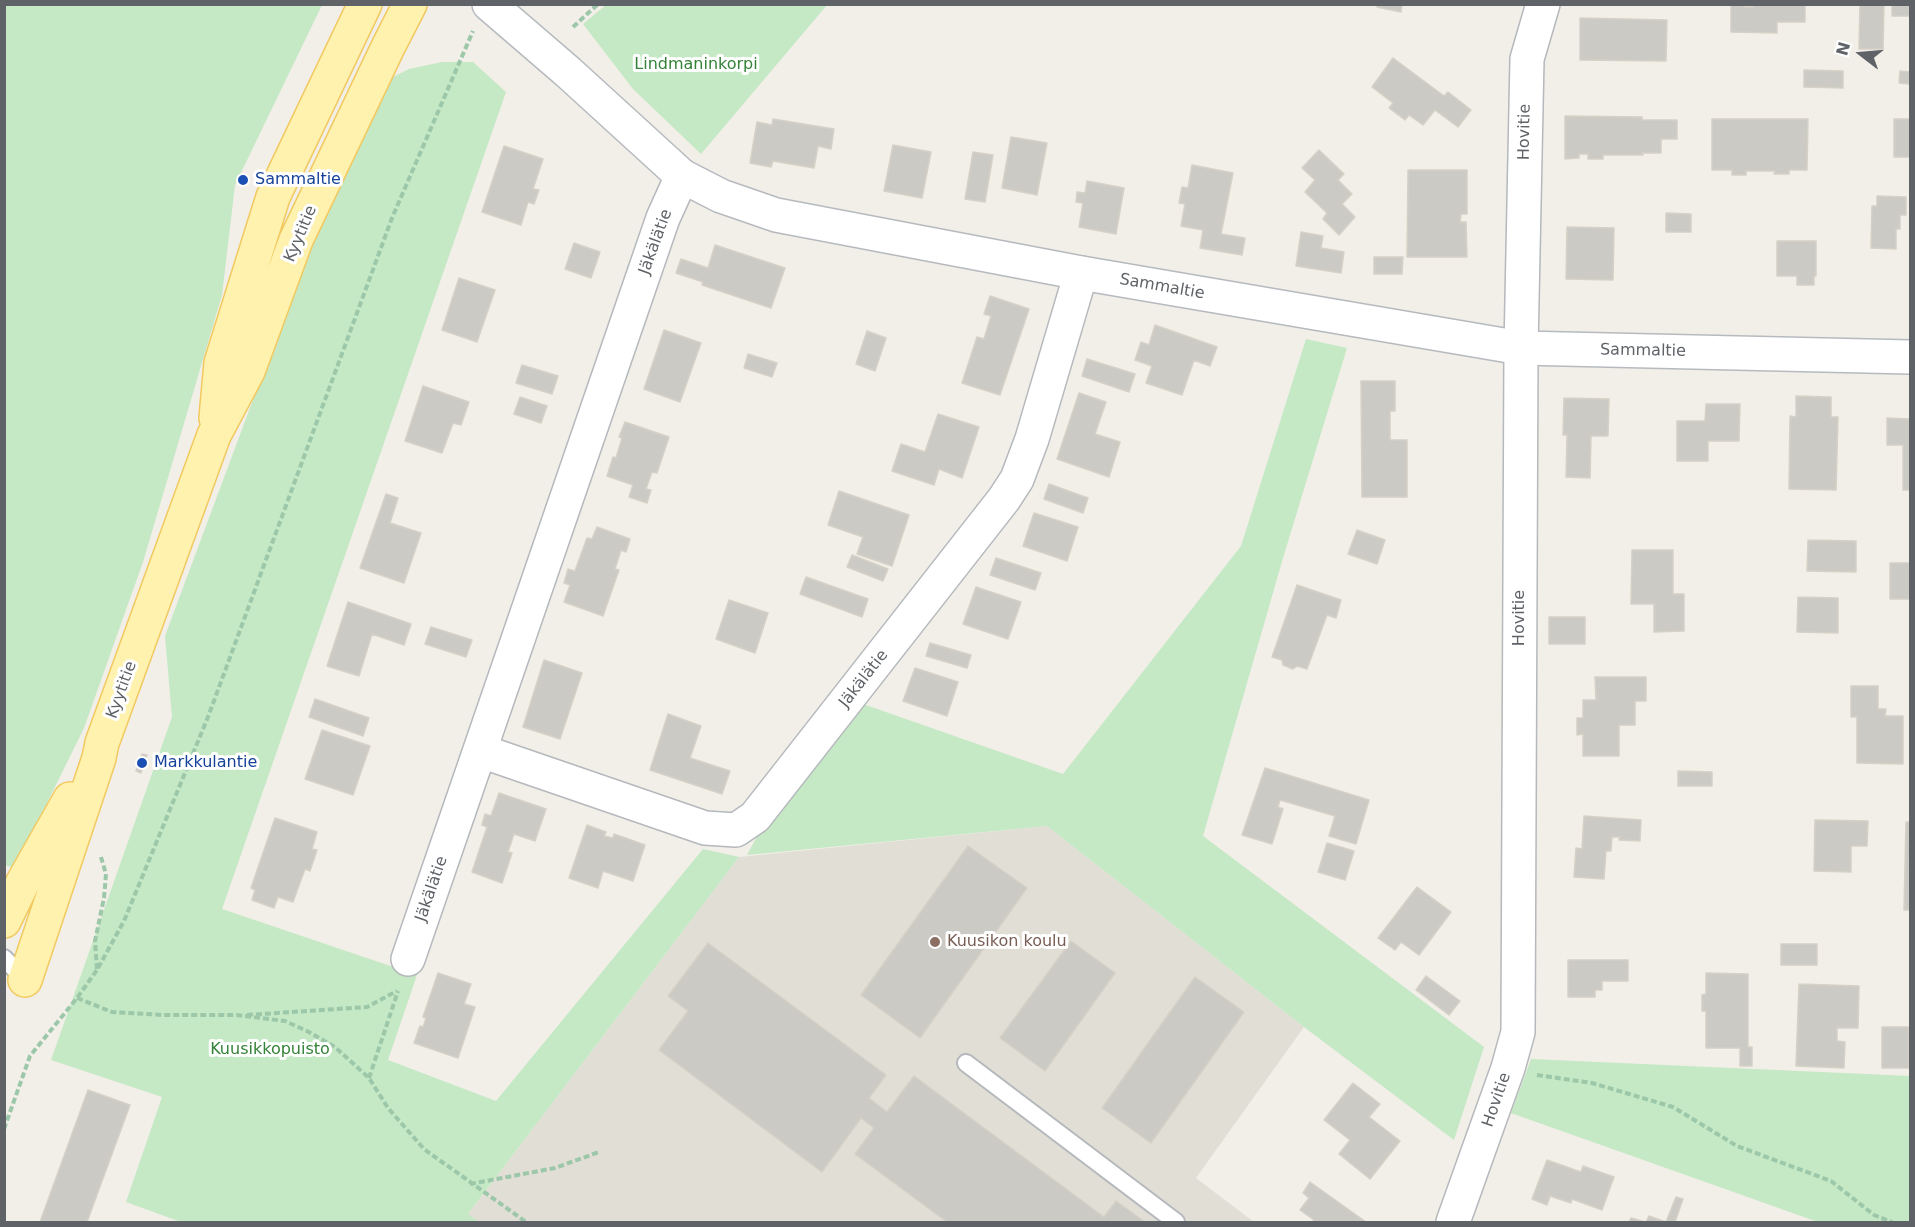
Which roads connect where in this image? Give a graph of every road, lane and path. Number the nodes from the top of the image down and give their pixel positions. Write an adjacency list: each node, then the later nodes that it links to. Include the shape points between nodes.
1 (365, 4): 11 (main road, Kyytitie, via 273,197 221,363)
2 (410, 4): 11 (main road, Kyytitie, via 296,240 248,371)
3 (598, 4): 6 (path)
4 (1543, 4): 9 (street, Hovitie, via 1527,59)
5 (483, 14): 7 (street, Sammaltie, via 568,72); 17 (path, via 392,218 168,818 124,921)
6 (573, 27)
7 (682, 176): 8 (street, Sammaltie, via 720,196 776,215); 13 (street, Jäkälätie, via 663,218)
8 (1081, 273): 9 (street, Sammaltie); 13 (street, Jäkälätie, via 1017,479 756,817 736,830 705,828)
9 (1521, 348): 10 (street, Sammaltie); 23 (street, Hovitie, via 1518,1032)
10 (1911, 357)
11 (214, 435): 12 (main road, Kyytitie)
12 (102, 742): 15 (main road, Kyytitie); 18 (main road, Kyytitie, via 99,758)
13 (481, 751): 16 (street, Jäkälätie)
14 (96, 866): 17 (path, via 101,856 106,874 95,941)
15 (4, 921)
16 (408, 959): 19 (path)
17 (97, 970): 20 (path)
18 (11, 973)
19 (398, 991): 21 (path, via 368,1007); 24 (path)
20 (77, 998): 21 (path, via 112,1012); 25 (path, via 30,1056)
21 (237, 1015): 24 (path, via 285,1021 307,1031 335,1047)
22 (966, 1063): 29 (lane)
23 (1508, 1068): 30 (street, Hovitie); 31 (path, via 1592,1083 1673,1107 1737,1146 1831,1181 1874,1215)
24 (369, 1078): 27 (path, via 388,1108 424,1149)
25 (4, 1129)
26 (599, 1152): 27 (path, via 555,1168)
27 (470, 1184): 28 (path)
28 (526, 1222)
29 (1176, 1222)
30 (1453, 1222)
31 (1892, 1222)

